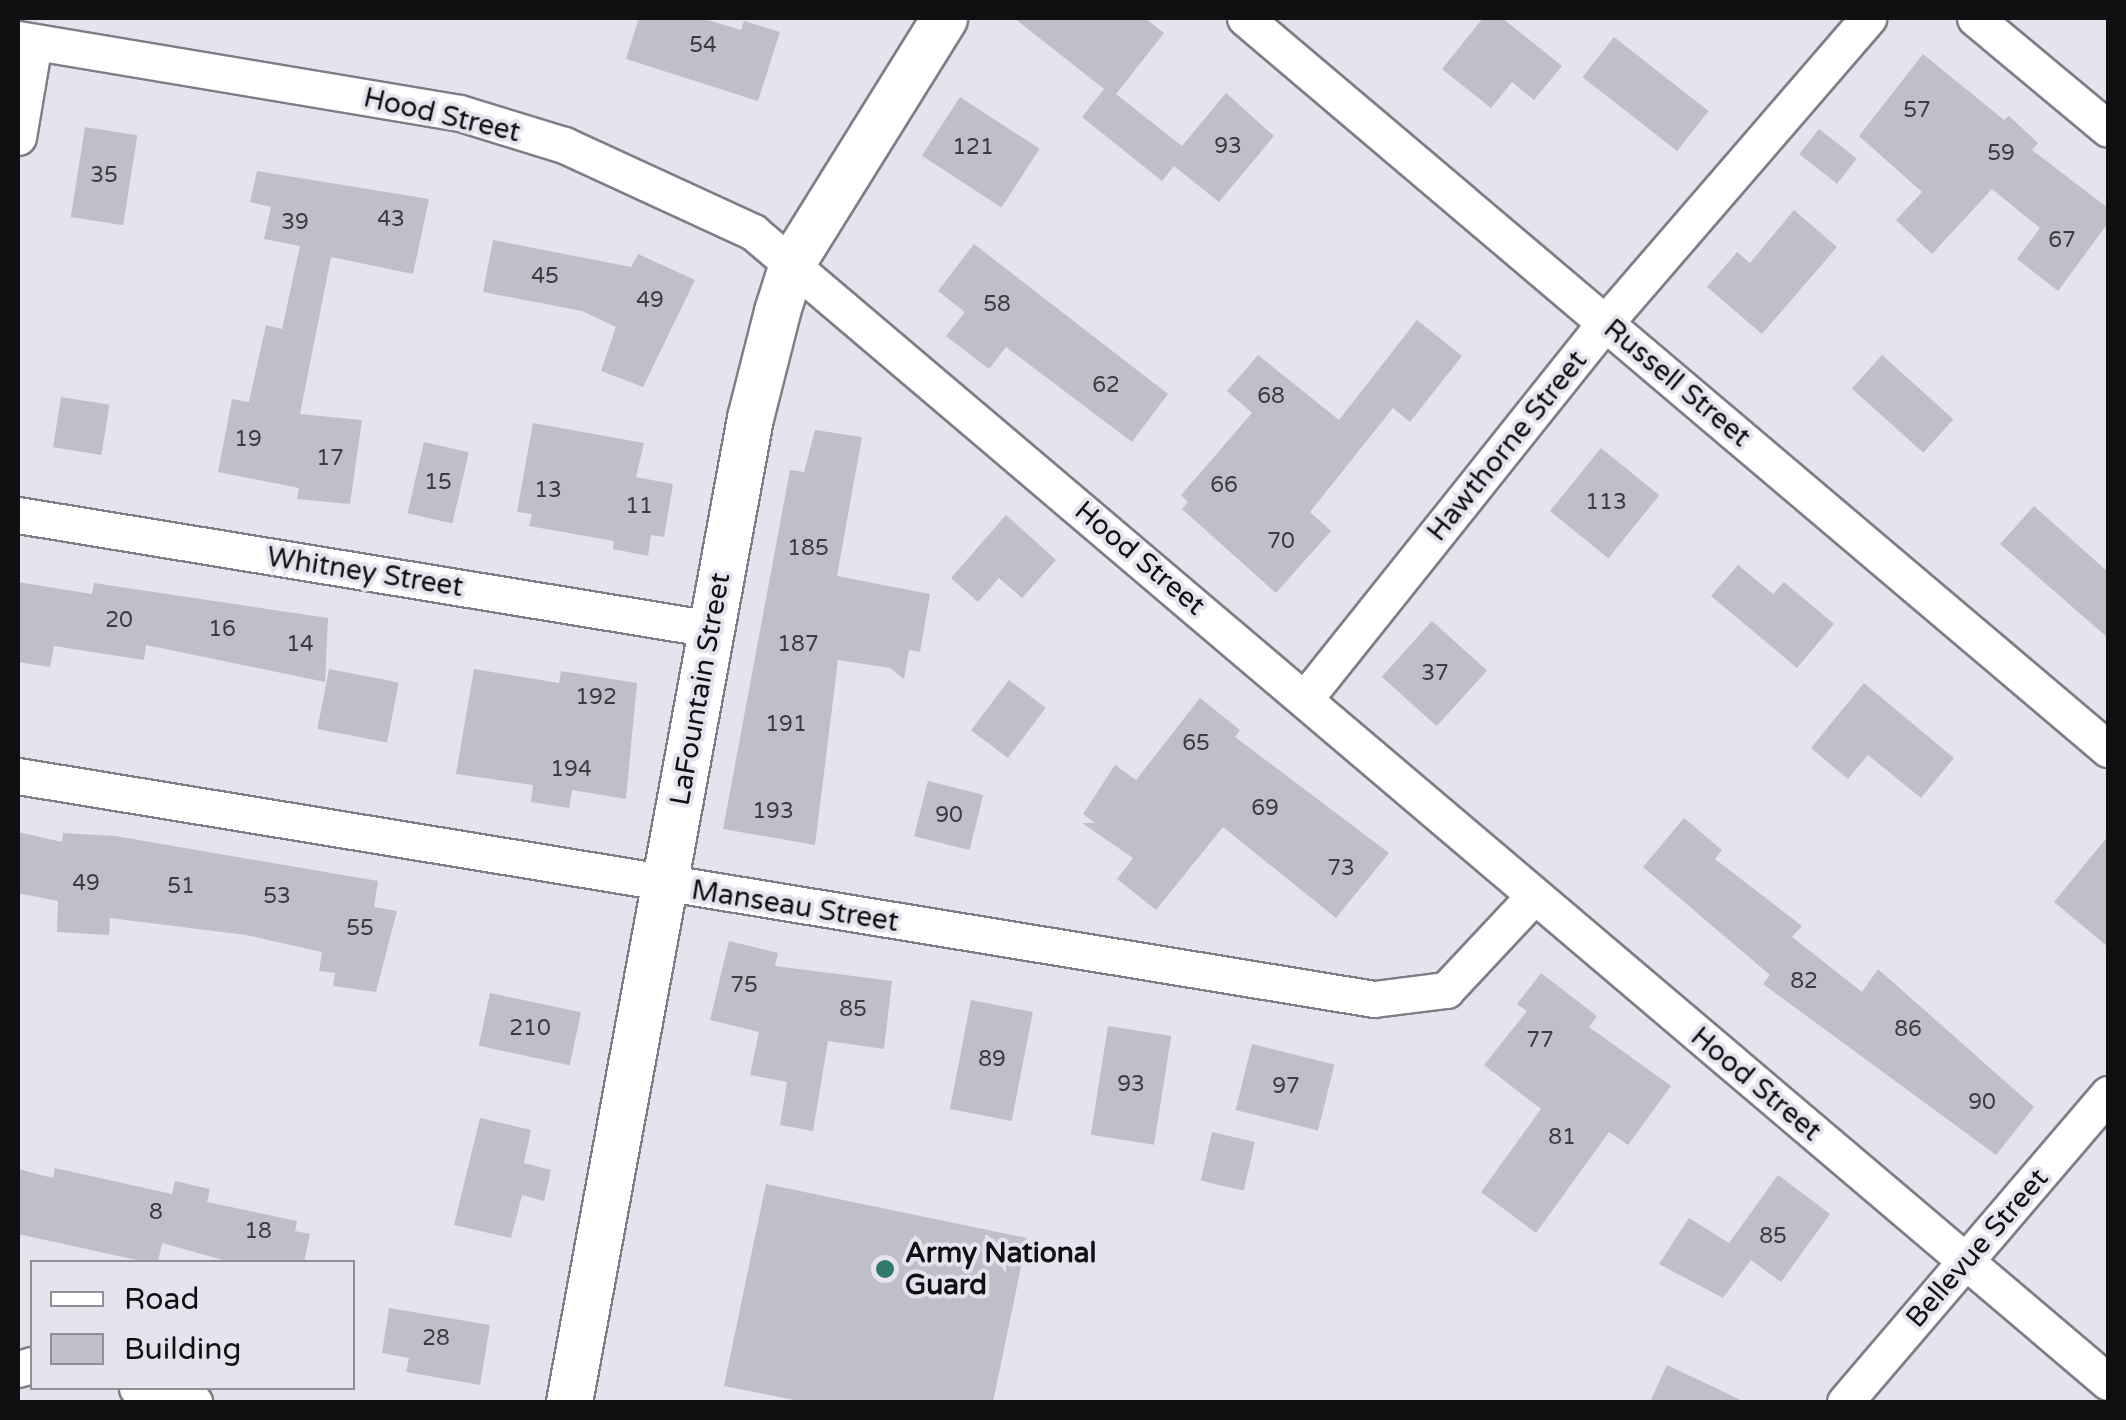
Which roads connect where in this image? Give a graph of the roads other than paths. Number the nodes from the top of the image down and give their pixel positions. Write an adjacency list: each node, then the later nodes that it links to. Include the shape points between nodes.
1 (944, 18): 8 (street, LaFountain Street)
2 (1244, 18): 9 (street, Russell Street)
3 (1868, 18): 9 (street, Hawthorne Street)
4 (1975, 18): 6 (street)
5 (26, 40): 7 (street); 8 (street, Hood Street, via 460,114 564,145 752,232)
6 (2108, 129)
7 (18, 137)
8 (794, 261): 11 (street, LaFountain Street, via 750,418); 12 (street, Hood Street)
9 (1605, 323): 12 (street, Hawthorne Street); 13 (street, Russell Street)
10 (18, 515): 11 (street, Whitney Street)
11 (712, 629): 15 (street, LaFountain Street)
12 (1306, 696): 16 (street, Hood Street)
13 (2108, 749)
14 (18, 776): 15 (street, Manseau Street)
15 (664, 884): 16 (street, Manseau Street, via 1401,1000 1446,990); 22 (street, LaFountain Street)
16 (1533, 897): 18 (street, Hood Street)
17 (2108, 1094): 18 (street, Bellevue Street)
18 (1967, 1261): 19 (street, Hood Street); 23 (street, Bellevue Street)
19 (2108, 1382)
20 (145, 1390): 21 (street)
21 (194, 1402)
22 (569, 1402)
23 (1845, 1402)

